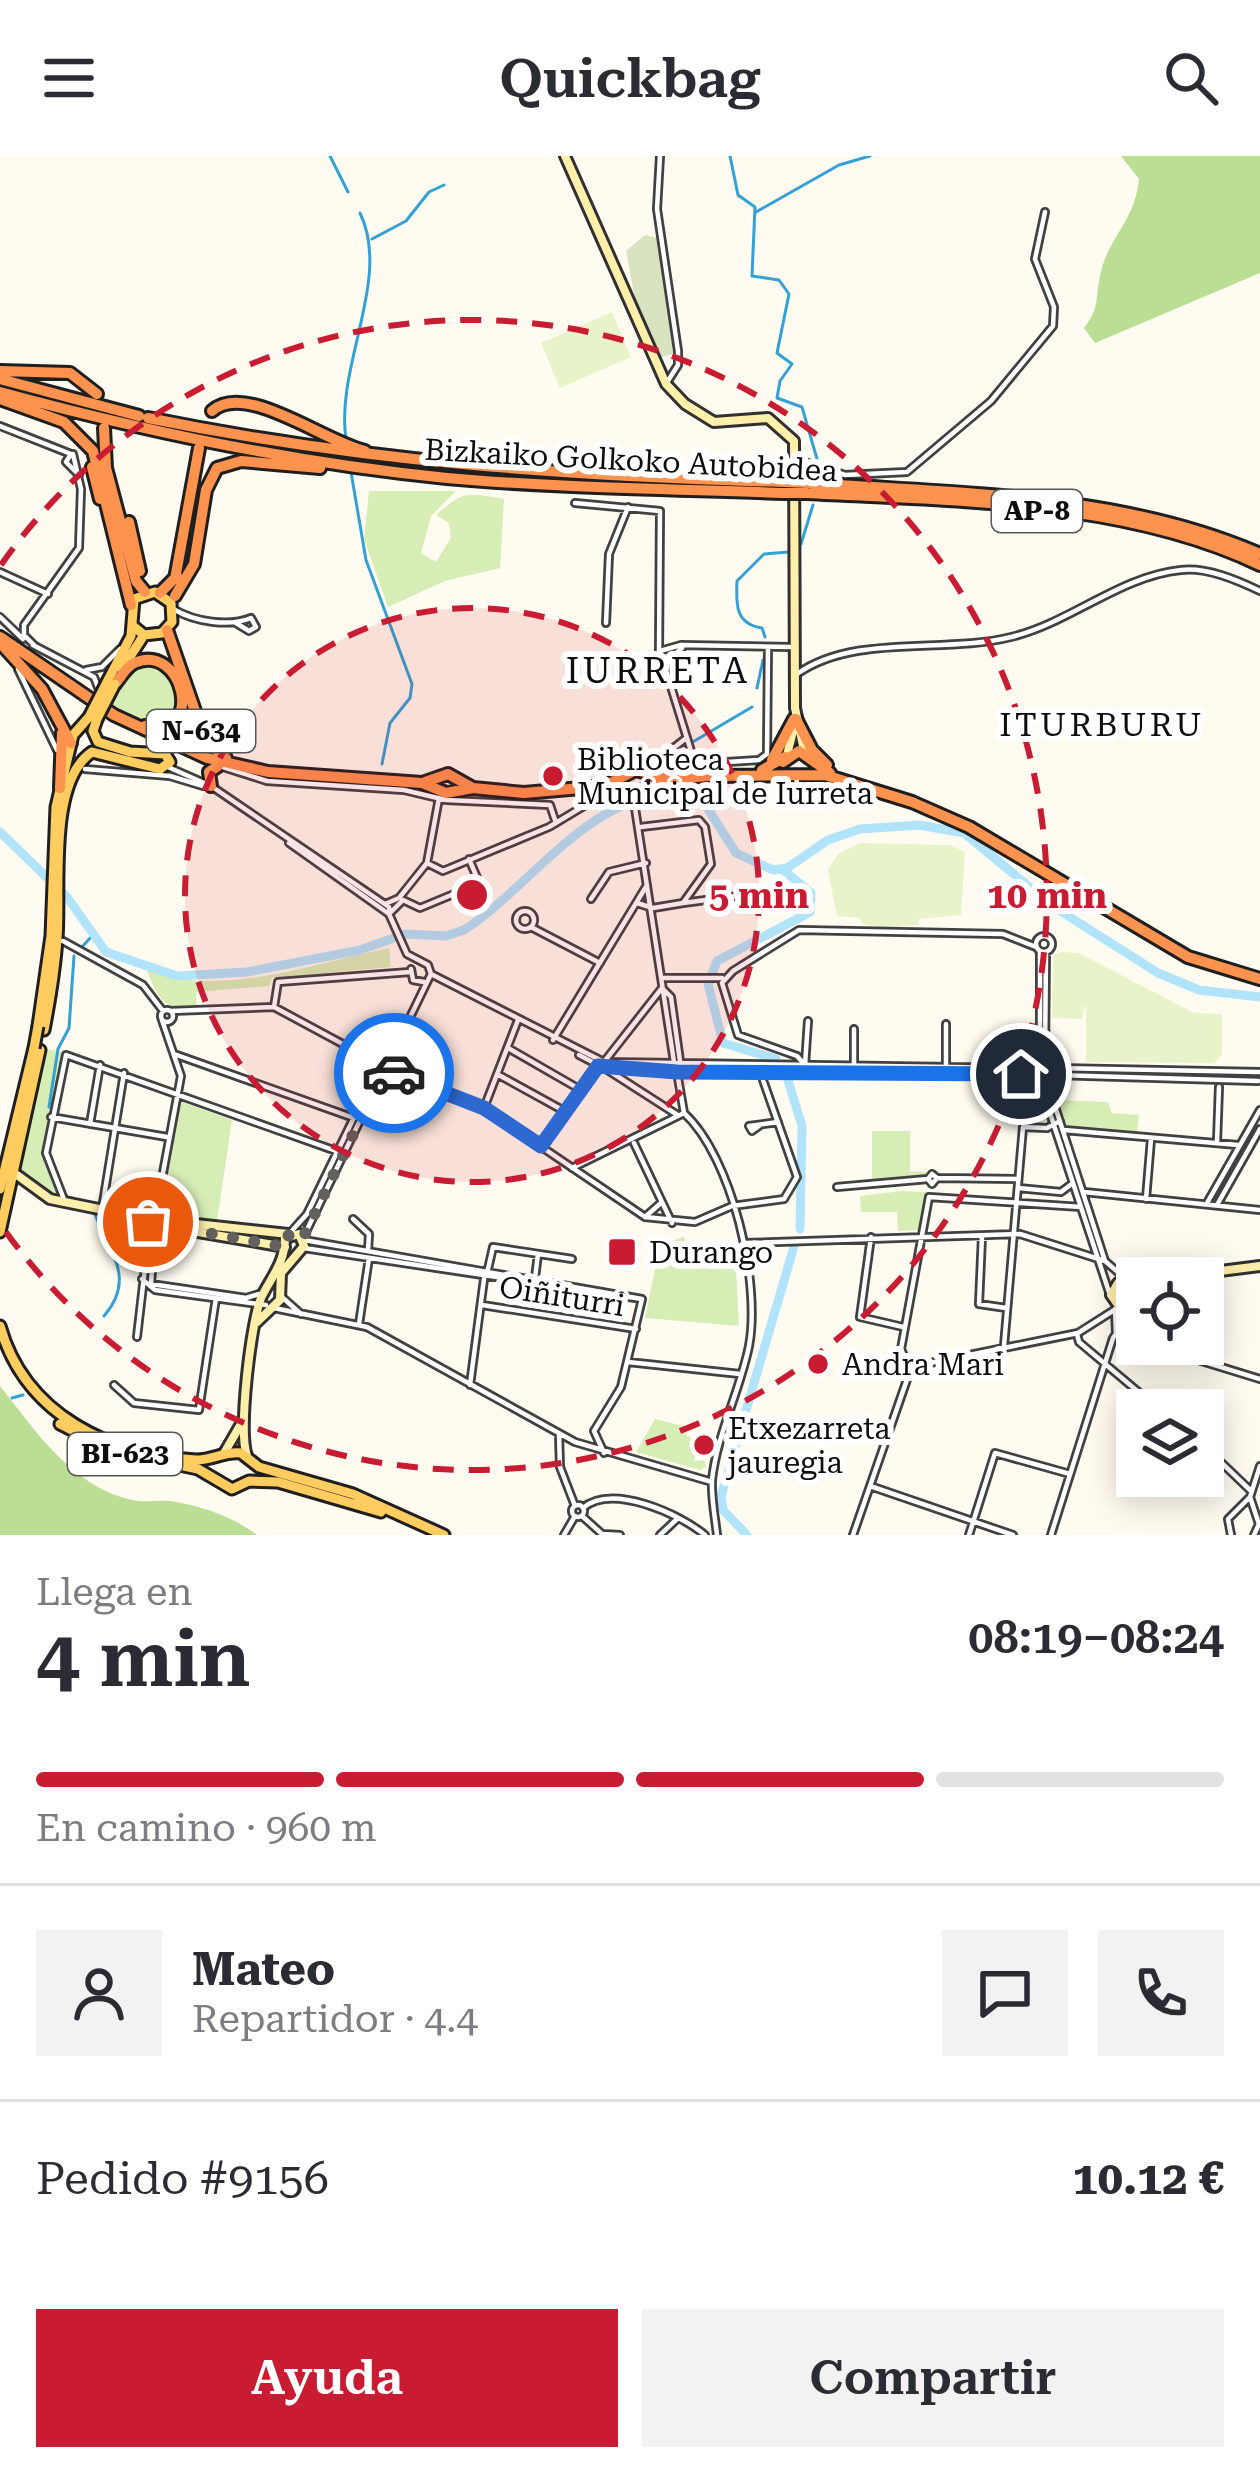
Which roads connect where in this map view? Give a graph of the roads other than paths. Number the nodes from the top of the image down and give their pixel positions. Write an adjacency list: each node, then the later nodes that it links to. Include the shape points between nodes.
1 (565, 156): 5 (street)
2 (660, 156): 5 (street, via 658,219 678,351)
3 (1045, 212): 16 (street, via 1035,260 1053,326 1007,384 907,472 860,477)
4 (0, 375): 6 (highway, via 70,373); 15 (highway, Bizkaiko Golkoko Autobidea / AP-8, via 144,417)
5 (666, 384): 11 (street, via 714,422 768,418)
6 (97, 394)
7 (0, 395): 12 (highway, via 64,422); 19 (highway, Bizkaiko Golkoko Autobidea / AP-8, via 140,430)
8 (212, 411): 15 (highway, via 249,400 320,437)
9 (0, 426): 13 (street)
10 (104, 428): 22 (highway)
11 (794, 441): 16 (street); 18 (street)
12 (87, 443): 22 (highway); 22 (highway)
13 (54, 448): 17 (street); 17 (street, via 71,454)
14 (199, 448): 30 (highway, via 175,579)
15 (408, 463): 20 (highway, Bizkaiko Golkoko Autobidea / AP-8)
16 (808, 463): 18 (street); 18 (street)
17 (71, 464): 31 (street, via 79,475 79,548)
18 (796, 464): 34 (street)
19 (419, 475): 20 (highway, Bizkaiko Golkoko Autobidea / AP-8, via 598,488); 32 (highway, via 241,461 217,468 198,563)
20 (784, 488): 21 (highway, Bizkaiko Golkoko Autobidea / AP-8, bridge)
21 (808, 488): 26 (highway, Bizkaiko Golkoko Autobidea / AP-8, via 1104,510 1186,526); 27 (highway, Bizkaiko Golkoko Autobidea / AP-8, via 1130,524)
22 (109, 498): 25 (highway)
23 (575, 503): 24 (street)
24 (628, 507): 39 (street, via 609,554); 50 (street, via 660,511 656,640)
25 (127, 551): 30 (highway); 30 (highway); 33 (highway)
26 (1260, 554)
27 (1260, 566)
28 (0, 572): 31 (street)
29 (1260, 591): 54 (street, via 1180,569 1008,638 818,660)
30 (152, 592): 32 (main road); 33 (main road)
31 (47, 594): 37 (street)
32 (173, 602): 36 (street); 43 (main road)
33 (131, 604): 42 (main road)
34 (795, 608): 40 (street); 49 (street)
35 (0, 617): 38 (street)
36 (190, 618): 41 (street); 43 (street)
37 (28, 620): 38 (street); 46 (street, via 24,635)
38 (7, 622): 46 (street)
39 (606, 623)
40 (796, 623): 49 (street); 54 (street)
41 (244, 625)
42 (133, 626): 44 (main road); 47 (main road)
43 (169, 627): 44 (main road); 70 (highway, N-634, via 210,746 233,760)
44 (148, 635): 53 (highway); 55 (main road)
45 (0, 642): 56 (highway, N-634); 59 (highway, via 42,689); 63 (street)
46 (35, 646): 52 (street)
47 (125, 646): 52 (street, via 102,668); 55 (main road)
48 (768, 647): 49 (street); 50 (street); 61 (street, via 763,759 701,766)
49 (792, 647): 54 (street); 54 (street)
50 (667, 651): 51 (street); 51 (street)
51 (666, 662): 61 (street)
52 (83, 670): 57 (street)
53 (176, 676): 55 (highway, via 144,661); 56 (highway, via 184,704 163,728)
54 (796, 677): 58 (street)
55 (111, 682): 57 (main road, bridge); 60 (main road, bridge)
56 (72, 688): 69 (highway, N-634, via 148,734)
57 (99, 696): 60 (main road, bridge)
58 (795, 715): 64 (street); 65 (street); 71 (highway, via 766,764); 74 (highway, via 818,757)
59 (62, 730): 62 (highway); 75 (highway)
60 (91, 735): 62 (main road); 62 (main road); 66 (main road); 81 (main road, via 68,788)
61 (685, 740): 73 (street)
62 (72, 745): 75 (main road)
63 (58, 752)
64 (786, 756): 65 (highway); 71 (highway, via 766,769); 72 (highway, via 784,768)
65 (807, 758): 72 (highway); 74 (highway)
66 (162, 762): 67 (highway, via 185,755); 76 (street)
67 (221, 766): 69 (highway); 76 (highway, via 209,772); 77 (street, via 267,781)
68 (85, 769): 76 (street)
69 (254, 770): 70 (highway, N-634)
70 (294, 774): 77 (highway, N-634)
71 (718, 776): 72 (highway); 73 (highway)
72 (796, 779): 74 (highway)
73 (637, 785): 77 (highway, via 524,794); 80 (street)
74 (861, 785): 100 (highway, via 969,826 1188,957)
75 (60, 788): 81 (main road)
76 (214, 788): 91 (street)
77 (444, 790): 79 (street, via 550,805); 84 (street)
78 (589, 803): 79 (street)
79 (553, 825): 82 (street)
80 (641, 827): 83 (street); 89 (street, via 693,820 706,827 711,867)
81 (57, 850): 113 (main road, bridge)
82 (470, 859): 84 (street, via 442,871); 91 (street, via 473,886 420,908 404,899)
83 (646, 862): 85 (street); 87 (street, via 609,872)
84 (427, 863): 91 (street)
85 (649, 880): 88 (street); 90 (street)
86 (767, 892): 89 (street)
87 (591, 899)
88 (637, 903): 90 (street); 94 (street)
89 (682, 903): 90 (street)
90 (653, 908): 98 (street)
91 (385, 910): 95 (street)
92 (531, 927): 94 (street)
93 (63, 941): 104 (street, via 143,986)
94 (600, 963): 111 (street)
95 (416, 964): 96 (street); 97 (street)
96 (410, 971): 101 (street); 103 (street, via 278,982)
97 (430, 974): 101 (street); 106 (street)
98 (662, 978): 99 (street); 102 (street)
99 (722, 978): 115 (street, via 799,930 1003,934 1041,950); 120 (street, via 738,1035)
100 (1260, 979)
101 (424, 982): 123 (street)
102 (662, 988): 117 (street); 119 (street, via 671,997)
103 (274, 1007): 105 (street); 123 (street)
104 (167, 1011): 105 (street); 107 (street); 107 (street)
105 (188, 1013): 107 (street)
106 (518, 1020): 111 (street); 112 (street)
107 (168, 1021): 114 (street)
108 (808, 1021): 120 (street)
109 (946, 1024): 122 (street)
110 (854, 1029): 121 (street)
111 (553, 1040): 117 (street)
112 (507, 1048): 130 (street); 135 (street)
113 (37, 1049): 152 (main road); 187 (main road)
114 (175, 1054): 136 (street); 144 (street)
115 (1042, 1056): 124 (street); 127 (street)
116 (100, 1065): 129 (street); 143 (street, via 62,1058); 146 (street)
117 (602, 1065): 119 (street); 135 (street); 138 (street)
118 (779, 1065): 119 (street); 120 (street); 125 (street)
119 (677, 1066): 125 (street); 137 (street)
120 (805, 1066): 121 (street); 126 (street)
121 (854, 1066): 122 (street)
122 (946, 1067): 124 (street)
123 (383, 1068): 139 (street); 144 (street); 185 (street)
124 (1025, 1070): 126 (street); 133 (street)
125 (763, 1071): 126 (street); 145 (street)
126 (793, 1071)
127 (1054, 1071): 128 (street); 131 (street); 132 (street)
128 (1260, 1071): 132 (street)
129 (124, 1073): 136 (street); 149 (street)
130 (497, 1073): 139 (street); 141 (street)
131 (1050, 1082): 133 (street); 147 (street)
132 (1259, 1083)
133 (1041, 1087): 147 (street)
134 (1219, 1087): 156 (street)
135 (581, 1090): 141 (street)
136 (176, 1093): 153 (street); 161 (street)
137 (679, 1096): 138 (street); 142 (street)
138 (667, 1103): 142 (street)
139 (484, 1108): 159 (street)
140 (1260, 1110): 157 (street)
141 (566, 1112): 159 (street)
142 (680, 1113): 155 (street); 178 (street, via 706,1135)
143 (51, 1118): 146 (street); 173 (street, via 47,1161)
144 (354, 1118): 161 (street)
145 (778, 1122): 148 (street); 178 (street, via 794,1187 784,1199)
146 (90, 1124): 149 (street)
147 (1057, 1124): 151 (street); 167 (street); 168 (street, via 1023,1127)
148 (759, 1126)
149 (115, 1128): 153 (street); 180 (street)
150 (1260, 1129): 158 (street)
151 (1063, 1130): 154 (street); 171 (street)
152 (14, 1131): 162 (street); 170 (main road)
153 (167, 1137): 184 (street)
154 (1151, 1137): 156 (street); 172 (street)
155 (634, 1141): 163 (street); 174 (street)
156 (1217, 1142): 157 (street)
157 (1238, 1145): 176 (street)
158 (1251, 1145): 160 (street); 177 (street)
159 (541, 1146): 164 (street)
160 (1260, 1146)
161 (339, 1152): 188 (street)
162 (0, 1163)
163 (584, 1167): 164 (street); 166 (street)
164 (572, 1168): 166 (street)
165 (16, 1175): 173 (street)
166 (584, 1177): 182 (street)
167 (1073, 1183): 168 (street, via 1061,1192); 179 (street)
168 (1018, 1184): 169 (street, via 937,1178); 175 (street)
169 (837, 1187)
170 (0, 1189)
171 (1084, 1192): 172 (street); 204 (street)
172 (1146, 1199): 176 (street)
173 (64, 1202): 180 (street)
174 (662, 1202): 182 (street); 186 (street)
175 (1016, 1202): 179 (street); 189 (street); 192 (street, via 935,1194)
176 (1208, 1204): 177 (street)
177 (1217, 1205): 181 (street)
178 (732, 1206): 186 (street, via 706,1220); 194 (street)
179 (1081, 1207): 193 (street)
180 (102, 1209): 184 (street)
181 (1260, 1210)
182 (645, 1217): 186 (street)
183 (353, 1219): 200 (street, via 373,1234)
184 (154, 1222): 188 (street); 195 (street); 211 (street)
185 (308, 1222): 196 (street); 197 (street)
186 (672, 1223)
187 (0, 1232)
188 (290, 1234): 197 (street); 198 (street)
189 (1013, 1235): 190 (street); 199 (street); 220 (street)
190 (982, 1236): 192 (street); 220 (street, via 979,1304)
191 (871, 1237): 192 (street); 194 (street); 226 (street, via 860,1317)
192 (923, 1237): 226 (street)
193 (1091, 1238): 199 (street); 202 (street)
194 (742, 1240): 238 (street, via 750,1339)
195 (270, 1242): 198 (street); 206 (street)
196 (316, 1243): 197 (street); 200 (street)
197 (302, 1244): 198 (street); 200 (street); 213 (street, via 281,1274)
198 (285, 1248): 206 (street)
199 (1080, 1250): 202 (street)
200 (369, 1254): 209 (street); 224 (street)
201 (538, 1254): 203 (street); 209 (street, via 493,1247); 210 (street)
202 (1097, 1255): 204 (street); 217 (street)
203 (572, 1259)
204 (1106, 1261): 207 (street)
205 (1260, 1266): 208 (street)
206 (280, 1267): 216 (street)
207 (1116, 1269)
208 (1224, 1271)
209 (486, 1273): 210 (street); 215 (street); 219 (street)
210 (535, 1277): 215 (street)
211 (145, 1280): 214 (street, via 154,1290); 216 (street); 230 (street)
212 (1116, 1292): 217 (street)
213 (279, 1294): 216 (street); 222 (street)
214 (216, 1298): 218 (street); 241 (street, via 199,1410 134,1403)
215 (642, 1299): 227 (street)
216 (266, 1301): 218 (street); 222 (street); 223 (street)
217 (1114, 1302): 221 (street); 221 (street); 228 (street)
218 (246, 1304): 223 (street)
219 (480, 1304): 227 (street, Oiñiturri); 237 (street)
220 (1006, 1308): 232 (street)
221 (1104, 1313): 229 (street)
222 (301, 1314): 224 (street)
223 (257, 1319): 246 (street)
224 (359, 1324): 239 (street)
225 (0, 1326): 244 (main road, BI-623)
226 (905, 1328): 236 (street)
227 (636, 1329): 233 (street)
228 (1116, 1333): 234 (street)
229 (1077, 1335): 232 (street); 234 (street)
230 (137, 1337)
231 (0, 1345): 244 (main road, BI-623)
232 (1004, 1346): 236 (street)
233 (627, 1361): 238 (street); 248 (street)
234 (1104, 1363): 243 (street); 255 (street)
235 (1214, 1365): 240 (street)
236 (907, 1368): 259 (street)
237 (471, 1369): 239 (street); 242 (street)
238 (740, 1374): 258 (street)
239 (457, 1378): 242 (street)
240 (1260, 1379)
241 (114, 1384)
242 (470, 1385): 247 (street)
243 (1135, 1389)
244 (34, 1395): 245 (main road, BI-623)
245 (46, 1407): 251 (main road, BI-623, via 121,1446 186,1459); 256 (main road, BI-623, via 69,1430 112,1451)
246 (242, 1423): 251 (street); 252 (street)
247 (560, 1434): 249 (street); 263 (street, via 560,1467)
248 (594, 1436): 249 (street); 250 (street)
249 (581, 1445): 250 (street)
250 (604, 1454): 258 (street)
251 (221, 1456): 252 (main road, BI-623, via 235,1451); 256 (main road, BI-623)
252 (249, 1460): 257 (main road); 267 (main road, BI-623, via 353,1494)
253 (1224, 1463): 260 (street, via 1246,1481)
254 (1260, 1466): 260 (street)
255 (1070, 1474): 265 (street, via 995,1453); 277 (street)
256 (217, 1478): 257 (main road, BI-623, via 232,1489)
257 (249, 1481): 267 (main road, BI-623, via 322,1492)
258 (712, 1482): 273 (street)
259 (873, 1487): 265 (street); 274 (street)
260 (1250, 1496): 261 (street); 262 (street)
261 (1244, 1509): 262 (street); 278 (street, via 1228,1519)
262 (1252, 1511): 266 (street)
263 (580, 1514): 264 (street, via 600,1499); 268 (street); 269 (street)
264 (676, 1519): 271 (street); 272 (street)
265 (974, 1520): 275 (street); 276 (street)
266 (1257, 1532)
267 (440, 1535)
268 (563, 1535)
269 (602, 1535): 270 (street)
270 (620, 1535)
271 (660, 1535)
272 (705, 1535)
273 (717, 1535)
274 (853, 1535)
275 (969, 1535)
276 (1013, 1535)
277 (1051, 1535)
278 (1232, 1535)

